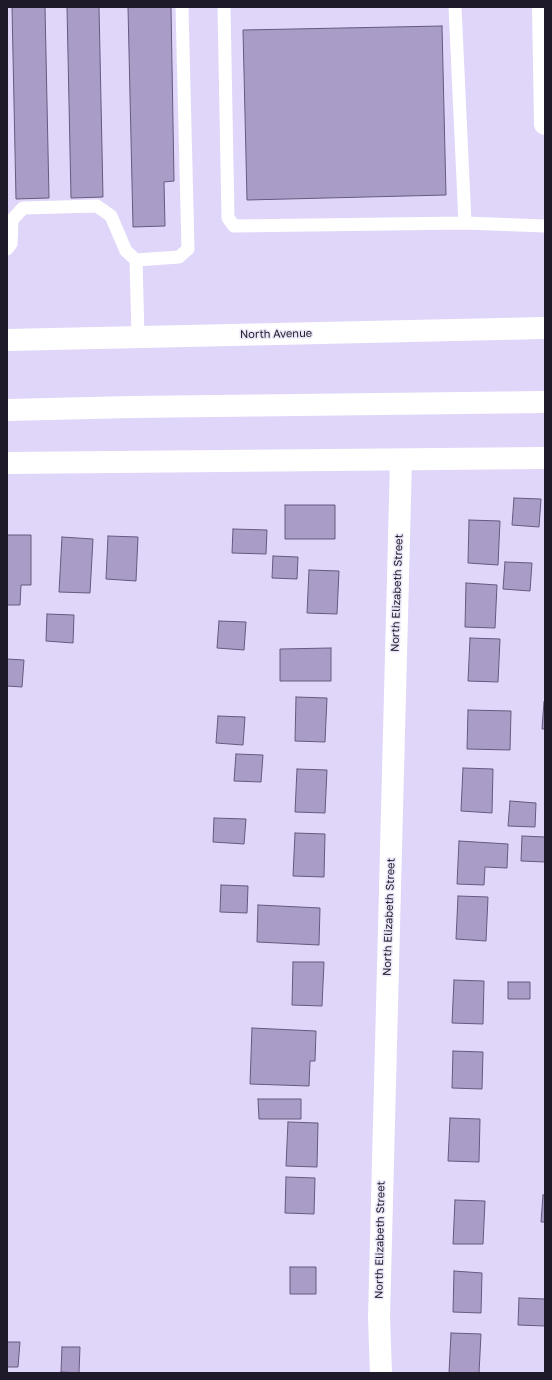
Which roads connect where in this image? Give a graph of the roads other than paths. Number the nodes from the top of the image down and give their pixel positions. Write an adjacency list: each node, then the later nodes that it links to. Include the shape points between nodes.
1 (182, 7): 9 (lane, via 188,249 179,257)
2 (224, 7): 6 (lane, via 228,218 234,226)
3 (455, 7): 6 (lane)
4 (543, 7): 5 (street)
5 (545, 124)
6 (466, 223): 7 (lane)
7 (545, 226)
8 (7, 249): 9 (lane, via 11,244 12,220 23,208 97,206 111,216 126,251)
9 (136, 260): 11 (lane)
10 (545, 328): 11 (street, North Avenue)
11 (138, 337): 12 (street, North Avenue)
12 (7, 340)
13 (545, 402): 14 (street)
14 (7, 410)
15 (545, 458): 16 (street)
16 (401, 460): 17 (street); 18 (street, North Elizabeth Street, via 379,1302)
17 (7, 463)
18 (381, 1373)

